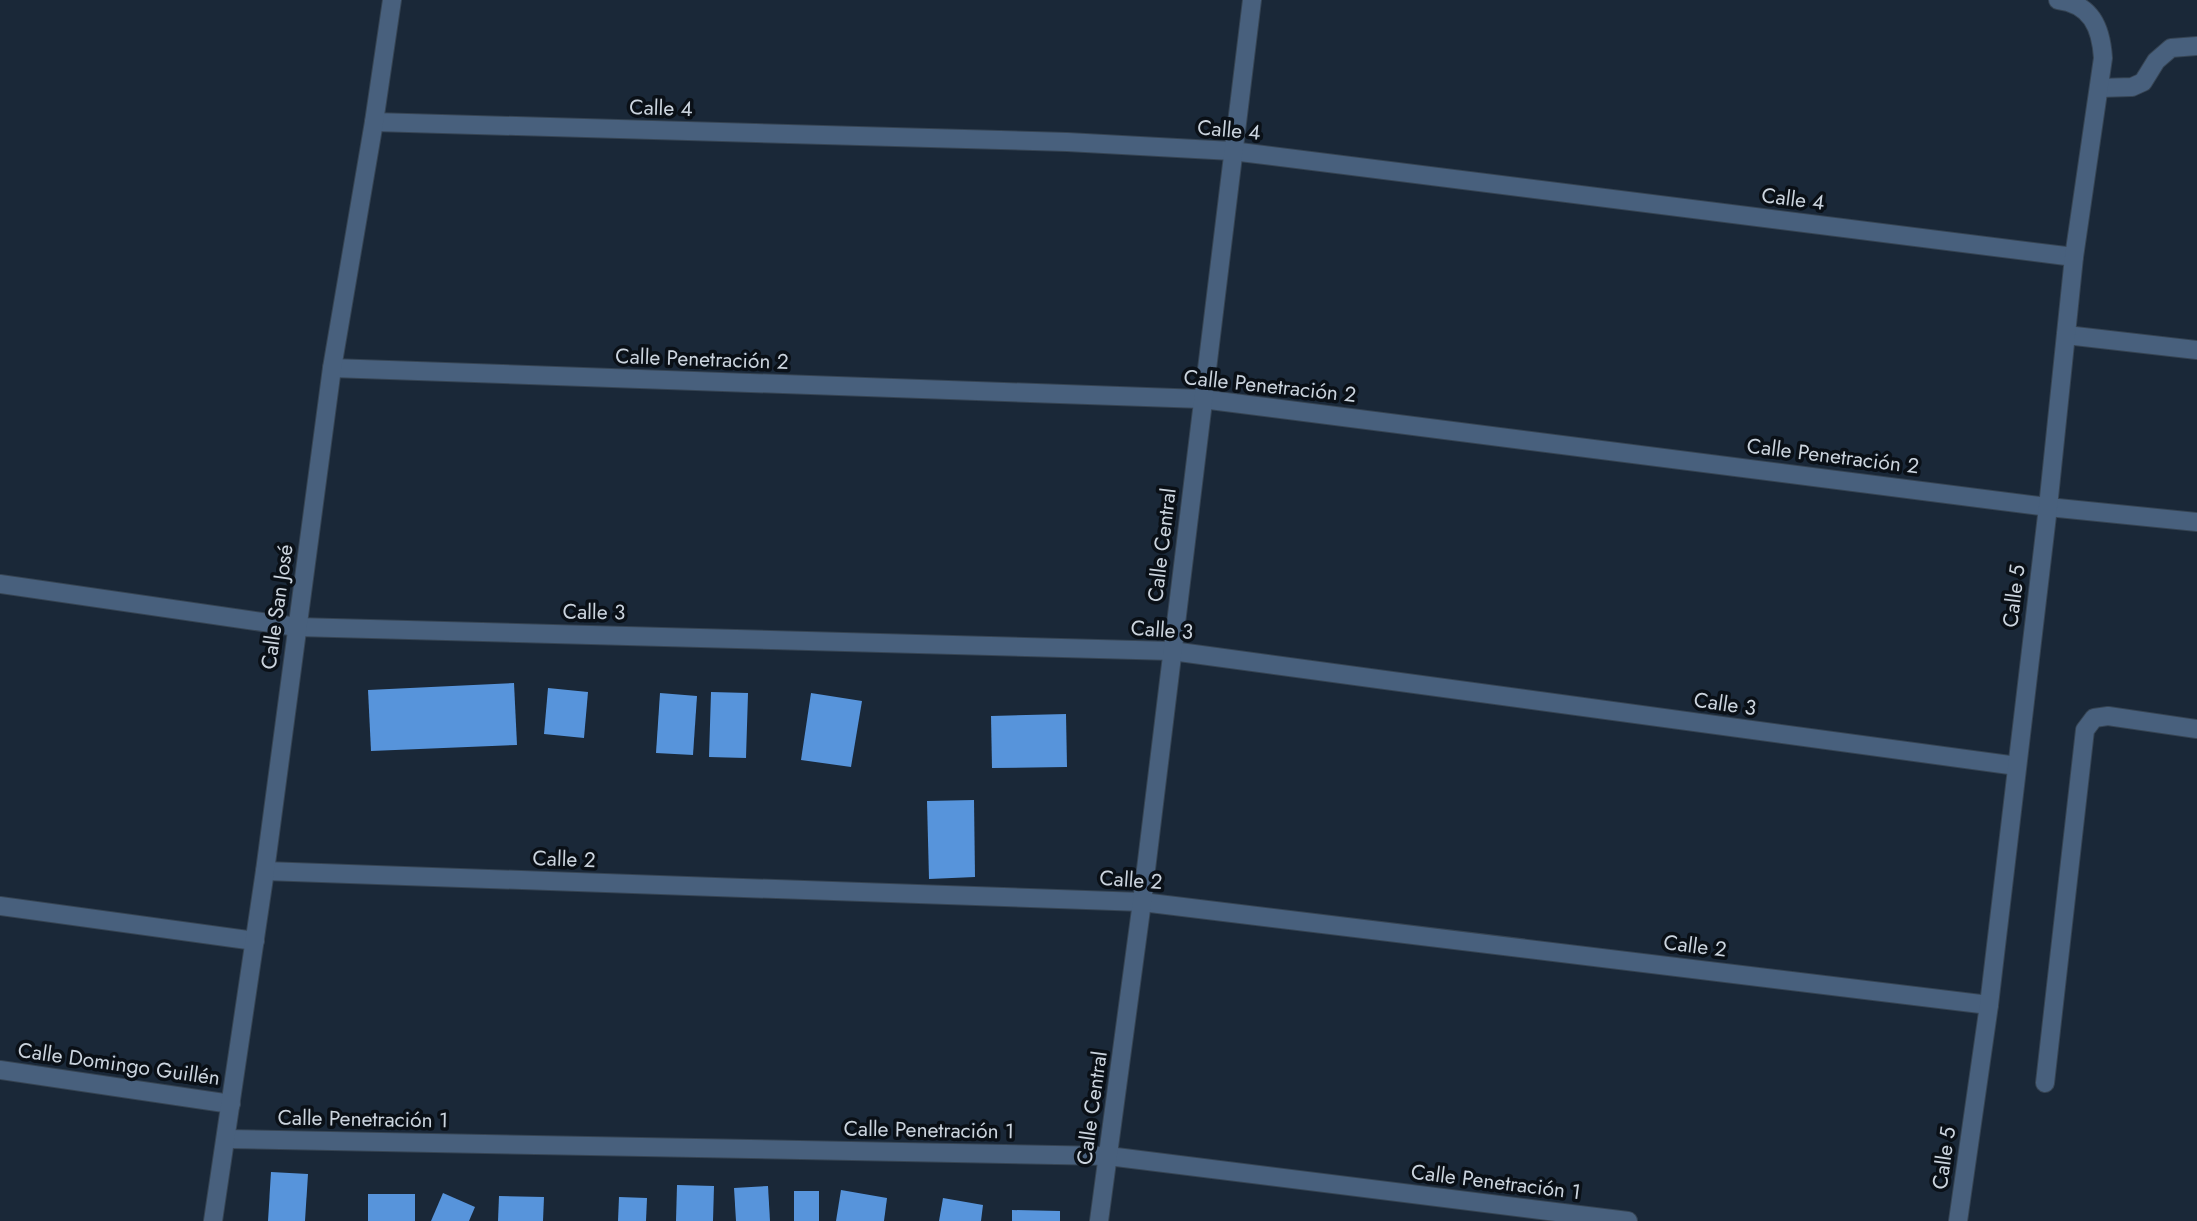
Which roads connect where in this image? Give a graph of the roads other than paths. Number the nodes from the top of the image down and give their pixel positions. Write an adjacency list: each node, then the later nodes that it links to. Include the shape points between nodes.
1 (392, 0): 6 (street, Calle San José)
2 (1252, 0): 7 (street, Calle Central)
3 (2058, 0): 5 (street, Calle 5, via 2084,8 2096,21 2103,58)
4 (2197, 46): 5 (street, via 2171,48 2143,82 2132,87)
5 (2099, 88): 8 (street, Calle 5)
6 (374, 122): 7 (street, Calle 4); 11 (street, Calle San José)
7 (1232, 151): 8 (street, Calle 4); 12 (street, Calle Central)
8 (2074, 257): 9 (street, Calle 5)
9 (2066, 335): 10 (street); 13 (street, Calle 5)
10 (2197, 350)
11 (332, 368): 12 (street, Calle Penetración 2); 16 (street, Calle San José)
12 (1202, 399): 13 (street, Calle Penetración 2); 17 (street, Calle Central)
13 (2048, 507): 14 (street, Calle Penetración 2); 19 (street, Calle 5)
14 (2197, 522)
15 (0, 584): 16 (street, Calle 3)
16 (297, 627): 17 (street, Calle 3); 20 (street, Calle San José)
17 (1172, 652): 19 (street, Calle 3); 21 (street, Calle Central)
18 (2197, 729): 26 (street, via 2108,716 2094,719 2085,730)
19 (2017, 766): 24 (street, Calle 5)
20 (265, 871): 21 (street, Calle 2); 23 (street, Calle San José)
21 (1142, 902): 24 (street, Calle 2); 29 (street, Calle Central)
22 (0, 906): 23 (street)
23 (255, 941): 27 (street, Calle San José)
24 (1989, 1005): 33 (street, Calle 5)
25 (0, 1070): 27 (street, Calle Domingo Guillén)
26 (2045, 1083)
27 (231, 1104): 28 (street, Calle San José)
28 (226, 1139): 29 (street, Calle Penetración 1); 30 (street, Calle San José)
29 (1108, 1156): 31 (street, Calle Central); 32 (street, Calle Penetración 1)
30 (213, 1221)
31 (1099, 1221)
32 (1629, 1221)
33 (1958, 1221)

